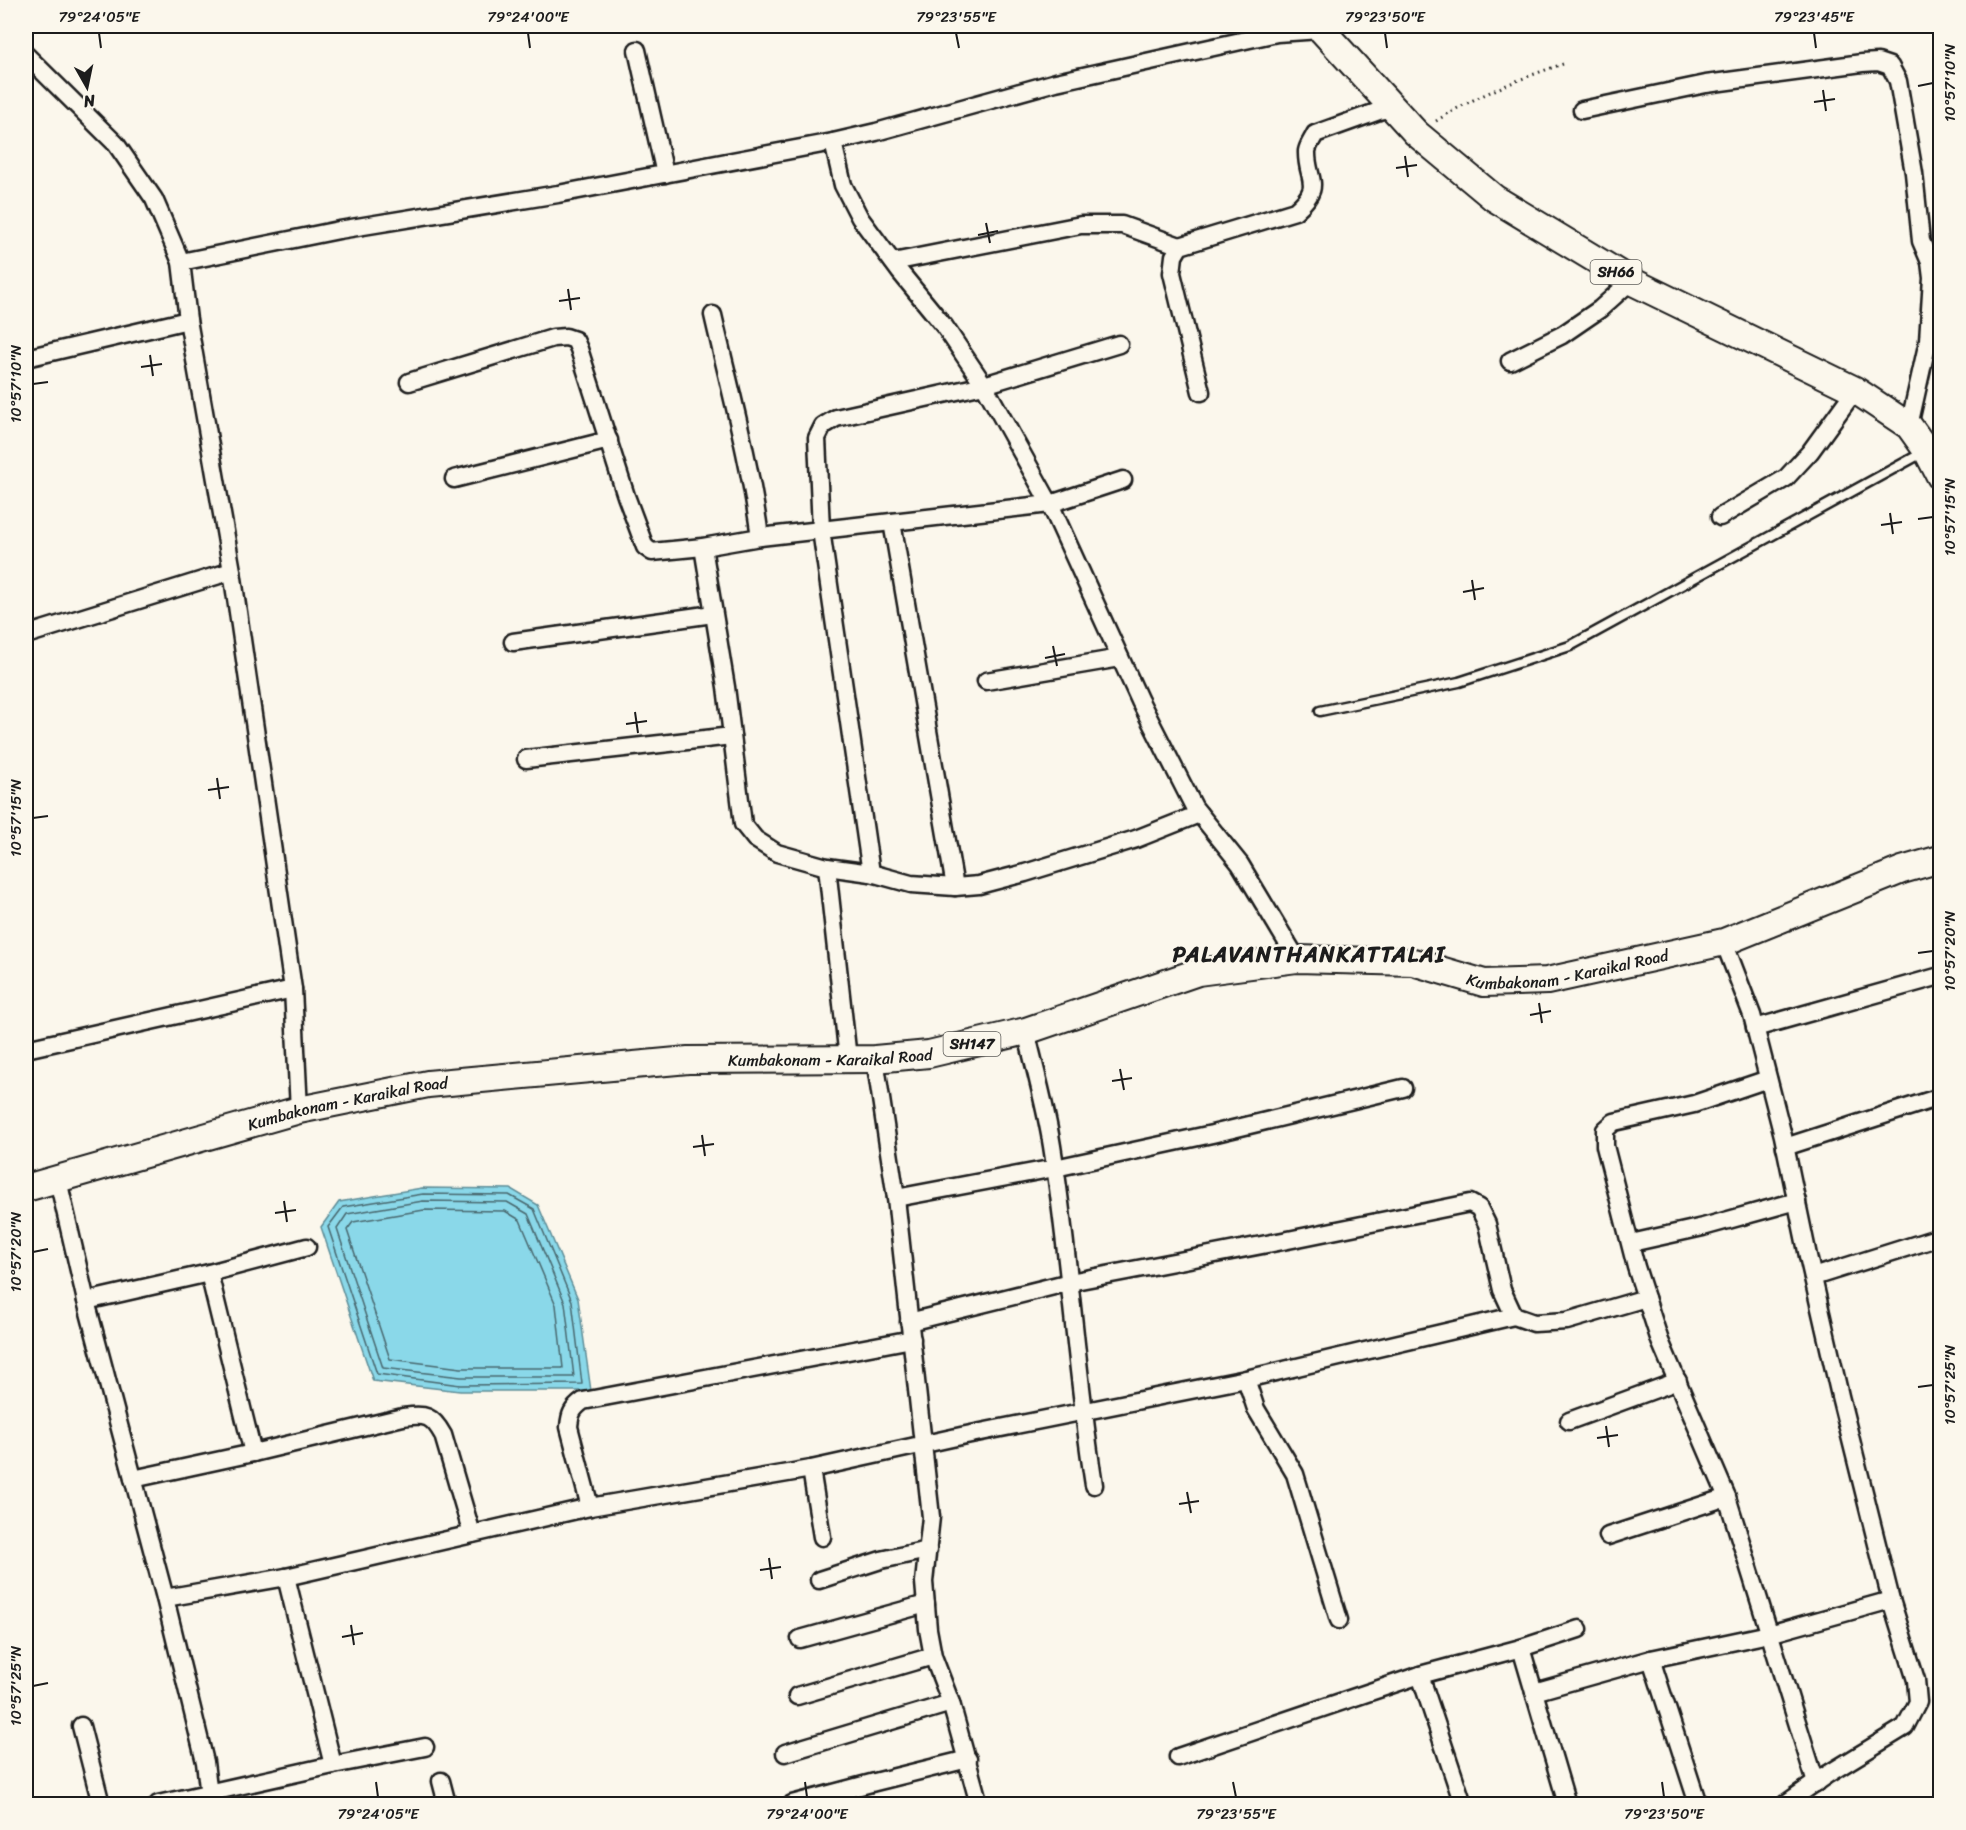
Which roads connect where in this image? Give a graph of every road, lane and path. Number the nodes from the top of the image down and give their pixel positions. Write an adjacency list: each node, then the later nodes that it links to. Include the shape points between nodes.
1 (1321, 27): 5 (main road, SH66); 8 (street, via 1277,33 1056,82)
2 (637, 50): 9 (street)
3 (26, 55): 12 (street, via 116,144 154,199)
4 (1563, 64): 7 (path, via 1519,79 1449,112)
5 (1393, 108): 7 (main road, SH66); 10 (street, via 1316,134 1307,149 1312,185 1308,200 1295,211)
6 (1582, 110): 11 (street, via 1706,84 1862,63 1890,66 1898,81 1922,241)
7 (1416, 133): 14 (main road, SH66, via 1494,198)
8 (833, 142): 9 (street); 13 (street, via 851,201)
9 (665, 174): 12 (street, via 339,230)
10 (1180, 246): 13 (street, via 1122,225 1081,225); 23 (street, via 1172,273)
11 (1935, 258): 24 (street, via 1928,341)
12 (181, 262): 16 (street)
13 (893, 262): 21 (street, via 945,327)
14 (1632, 281): 19 (street, via 1600,309 1562,334); 22 (main road, SH66)
15 (713, 315): 34 (street)
16 (188, 320): 18 (street); 36 (street)
17 (1119, 344): 21 (street)
18 (26, 358)
19 (1510, 361)
20 (409, 382): 25 (street, via 566,337 575,340 579,349)
21 (984, 385): 30 (street); 33 (street, via 836,418 823,426 816,438)
22 (1855, 390): 24 (main road, SH66); 31 (street, via 1786,478)
23 (1201, 392)
24 (1908, 426): 26 (main road, SH66)
25 (609, 440): 28 (street); 35 (street, via 645,546 652,552)
26 (1927, 451): 27 (main road, SH66); 42 (lane, via 1570,646 1459,682)
27 (1941, 476)
28 (454, 479)
29 (1123, 480): 30 (street)
30 (1050, 504): 32 (street); 40 (street)
31 (1720, 517)
32 (892, 522): 33 (street); 51 (street)
33 (821, 530): 34 (street); 50 (street)
34 (760, 537): 35 (street)
35 (703, 547): 37 (street)
36 (232, 571): 38 (street); 55 (street)
37 (713, 614): 39 (street); 43 (street)
38 (26, 635)
39 (513, 642)
40 (1120, 658): 41 (street); 45 (street)
41 (986, 681)
42 (1320, 711)
43 (732, 736): 44 (street); 48 (street, via 743,824 755,839 777,853)
44 (526, 759)
45 (1199, 814): 51 (street, via 1136,839 1025,873); 53 (street, via 1240,864)
46 (1941, 845): 49 (main road, Kumbakonam - Karaikal Road / SH147, via 1911,859)
47 (1941, 859): 49 (main road, Kumbakonam - Karaikal Road / SH147)
48 (827, 867): 50 (street); 59 (street)
49 (1902, 870): 52 (main road, Kumbakonam - Karaikal Road / SH147)
50 (871, 873): 51 (street, via 911,884)
51 (956, 887)
52 (1724, 942): 53 (main road, Kumbakonam - Karaikal Road / SH147, via 1547,981 1484,983 1413,962); 56 (street)
53 (1297, 959): 57 (main road, Kumbakonam - Karaikal Road / SH147, via 1198,972)
54 (1941, 976): 56 (street)
55 (293, 989): 58 (street); 64 (street)
56 (1755, 1028): 61 (street)
57 (1026, 1031): 60 (main road, Kumbakonam - Karaikal Road / SH147, via 929,1054); 66 (street)
58 (26, 1049)
59 (848, 1059): 60 (main road, Kumbakonam - Karaikal Road / SH147); 64 (main road, Kumbakonam - Karaikal Road / SH147, via 688,1059 428,1084)
60 (875, 1059): 69 (street)
61 (1768, 1079): 65 (street); 72 (street, via 1694,1104 1614,1122 1605,1130 1605,1146)
62 (1403, 1088): 66 (street)
63 (1941, 1097): 65 (street)
64 (299, 1110): 67 (main road, Kumbakonam - Karaikal Road / SH147)
65 (1785, 1147): 70 (street)
66 (1055, 1168): 69 (street); 76 (street)
67 (58, 1180): 68 (main road, Kumbakonam - Karaikal Road / SH147); 78 (street)
68 (26, 1188)
69 (896, 1198): 80 (street)
70 (1797, 1201): 72 (street); 75 (street)
71 (1940, 1238): 75 (street)
72 (1631, 1244): 77 (street)
73 (308, 1247): 74 (street)
74 (208, 1273): 78 (street); 87 (street)
75 (1813, 1277): 100 (street)
76 (1070, 1282): 79 (street, via 1470,1203 1479,1208 1487,1224 1502,1290); 80 (street); 84 (street)
77 (1646, 1298): 79 (street, via 1568,1321 1534,1323); 83 (street)
78 (86, 1301): 89 (street)
79 (1514, 1316): 82 (street)
80 (909, 1322): 81 (street)
81 (912, 1339): 86 (street); 92 (street, via 583,1401 574,1407 569,1427)
82 (1245, 1380): 84 (street); 102 (street, via 1256,1409 1295,1474)
83 (1678, 1381): 85 (street); 91 (street)
84 (1082, 1412): 86 (street); 90 (street)
85 (1569, 1421)
86 (923, 1445): 88 (street); 96 (street, via 931,1517)
87 (253, 1453): 89 (street); 93 (street, via 421,1415 435,1421 444,1435)
88 (811, 1469): 92 (street); 95 (street)
89 (133, 1479): 99 (street)
90 (1094, 1485)
91 (1726, 1497): 94 (street); 104 (street)
92 (590, 1507): 93 (street)
93 (472, 1534): 97 (street)
94 (1608, 1536)
95 (822, 1537)
96 (928, 1550): 98 (street); 101 (street)
97 (286, 1577): 99 (street); 118 (street)
98 (819, 1580)
99 (165, 1598): 121 (street, via 205,1762)
100 (1891, 1600): 104 (street); 120 (street, via 1916,1680 1918,1702 1905,1727)
101 (926, 1604): 105 (street); 107 (street)
102 (1339, 1620)
103 (1579, 1629): 106 (street)
104 (1769, 1634): 108 (street); 120 (street)
105 (800, 1639)
106 (1521, 1648): 109 (street); 110 (street)
107 (933, 1656): 111 (street); 112 (street)
108 (1651, 1659): 110 (street); 129 (street)
109 (1420, 1675): 116 (street); 127 (street)
110 (1534, 1692): 128 (street)
111 (797, 1696)
112 (951, 1703): 115 (street); 117 (street)
113 (81, 1726): 122 (street)
114 (425, 1747): 118 (street)
115 (785, 1753)
116 (1178, 1756)
117 (968, 1759): 125 (street); 126 (street)
118 (333, 1765): 121 (street)
119 (441, 1781): 124 (street)
120 (1816, 1783): 130 (street)
121 (209, 1799): 123 (street)
122 (101, 1804)
123 (158, 1804)
124 (447, 1804)
125 (792, 1804)
126 (979, 1804)
127 (1463, 1804)
128 (1568, 1804)
129 (1698, 1804)
130 (1785, 1804)

